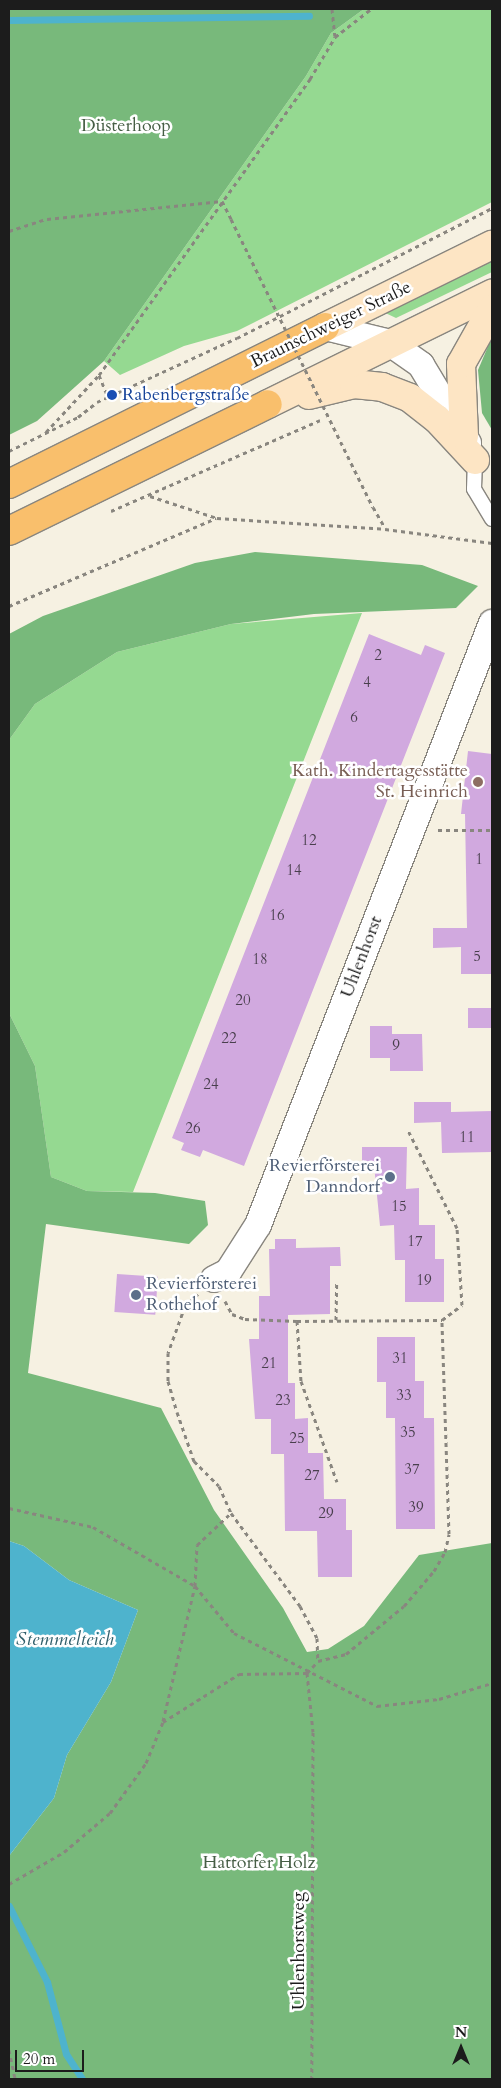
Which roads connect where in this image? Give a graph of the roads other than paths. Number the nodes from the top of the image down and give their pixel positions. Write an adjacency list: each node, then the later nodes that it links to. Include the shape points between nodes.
1 (492, 245): 4 (main road, Braunschweiger Straße)
2 (492, 294): 5 (main road)
3 (492, 309): 7 (main road, via 461,364)
4 (325, 327): 5 (street); 8 (highway, Braunschweiger Straße)
5 (390, 343): 6 (main road); 7 (street, via 421,366)
6 (268, 404): 7 (main road, via 354,384 382,387 410,398); 10 (highway)
7 (470, 448): 9 (lane, via 474,488)
8 (9, 484)
9 (492, 519)
10 (9, 531)
11 (492, 623): 12 (street, Uhlenhorst, via 258,1225 228,1272)
12 (214, 1279)

